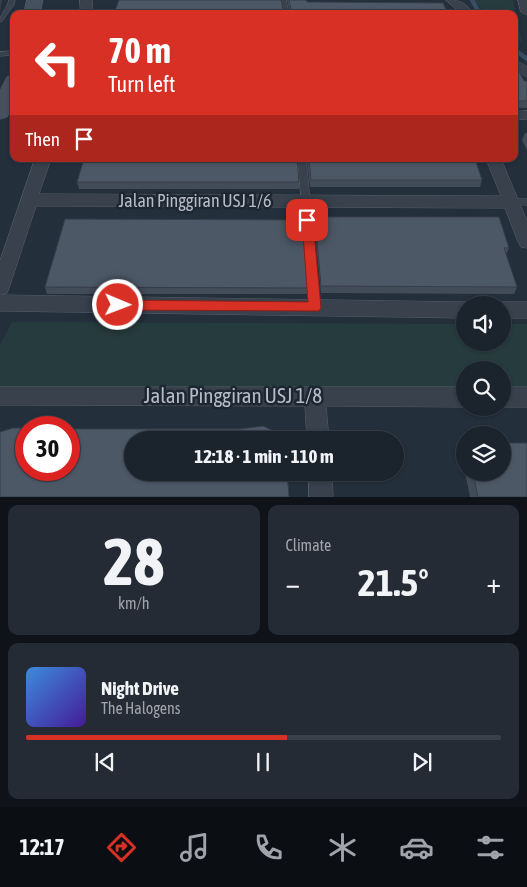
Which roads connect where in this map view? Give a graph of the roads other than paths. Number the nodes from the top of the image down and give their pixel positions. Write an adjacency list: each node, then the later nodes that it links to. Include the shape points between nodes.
1 (12, 0): 6 (lane)
2 (452, 0): 4 (street)
3 (524, 0): 5 (street)
4 (465, 10)
5 (527, 12)
6 (0, 20)
7 (10, 90): 8 (main road)
8 (0, 113)
9 (43, 162): 12 (street)
10 (302, 162): 13 (lane)
11 (496, 162): 14 (street)
12 (30, 200): 13 (street, Jalan Pinggiran USJ 1/6); 16 (street)
13 (306, 201): 14 (street, Jalan Pinggiran USJ 1/6); 18 (lane)
14 (519, 202): 15 (street)
15 (527, 242)
16 (0, 288)
17 (0, 303): 18 (street)
18 (315, 308): 19 (street)
19 (456, 310)
20 (511, 310): 21 (street)
21 (527, 310)
22 (0, 396): 23 (street, Jalan Pinggiran USJ 1/8)
23 (315, 396): 24 (street, Jalan Pinggiran USJ 1/8); 27 (street)
24 (456, 396)
25 (511, 397): 26 (street)
26 (527, 397)
27 (317, 431)
28 (320, 481): 29 (street)
29 (321, 497)

